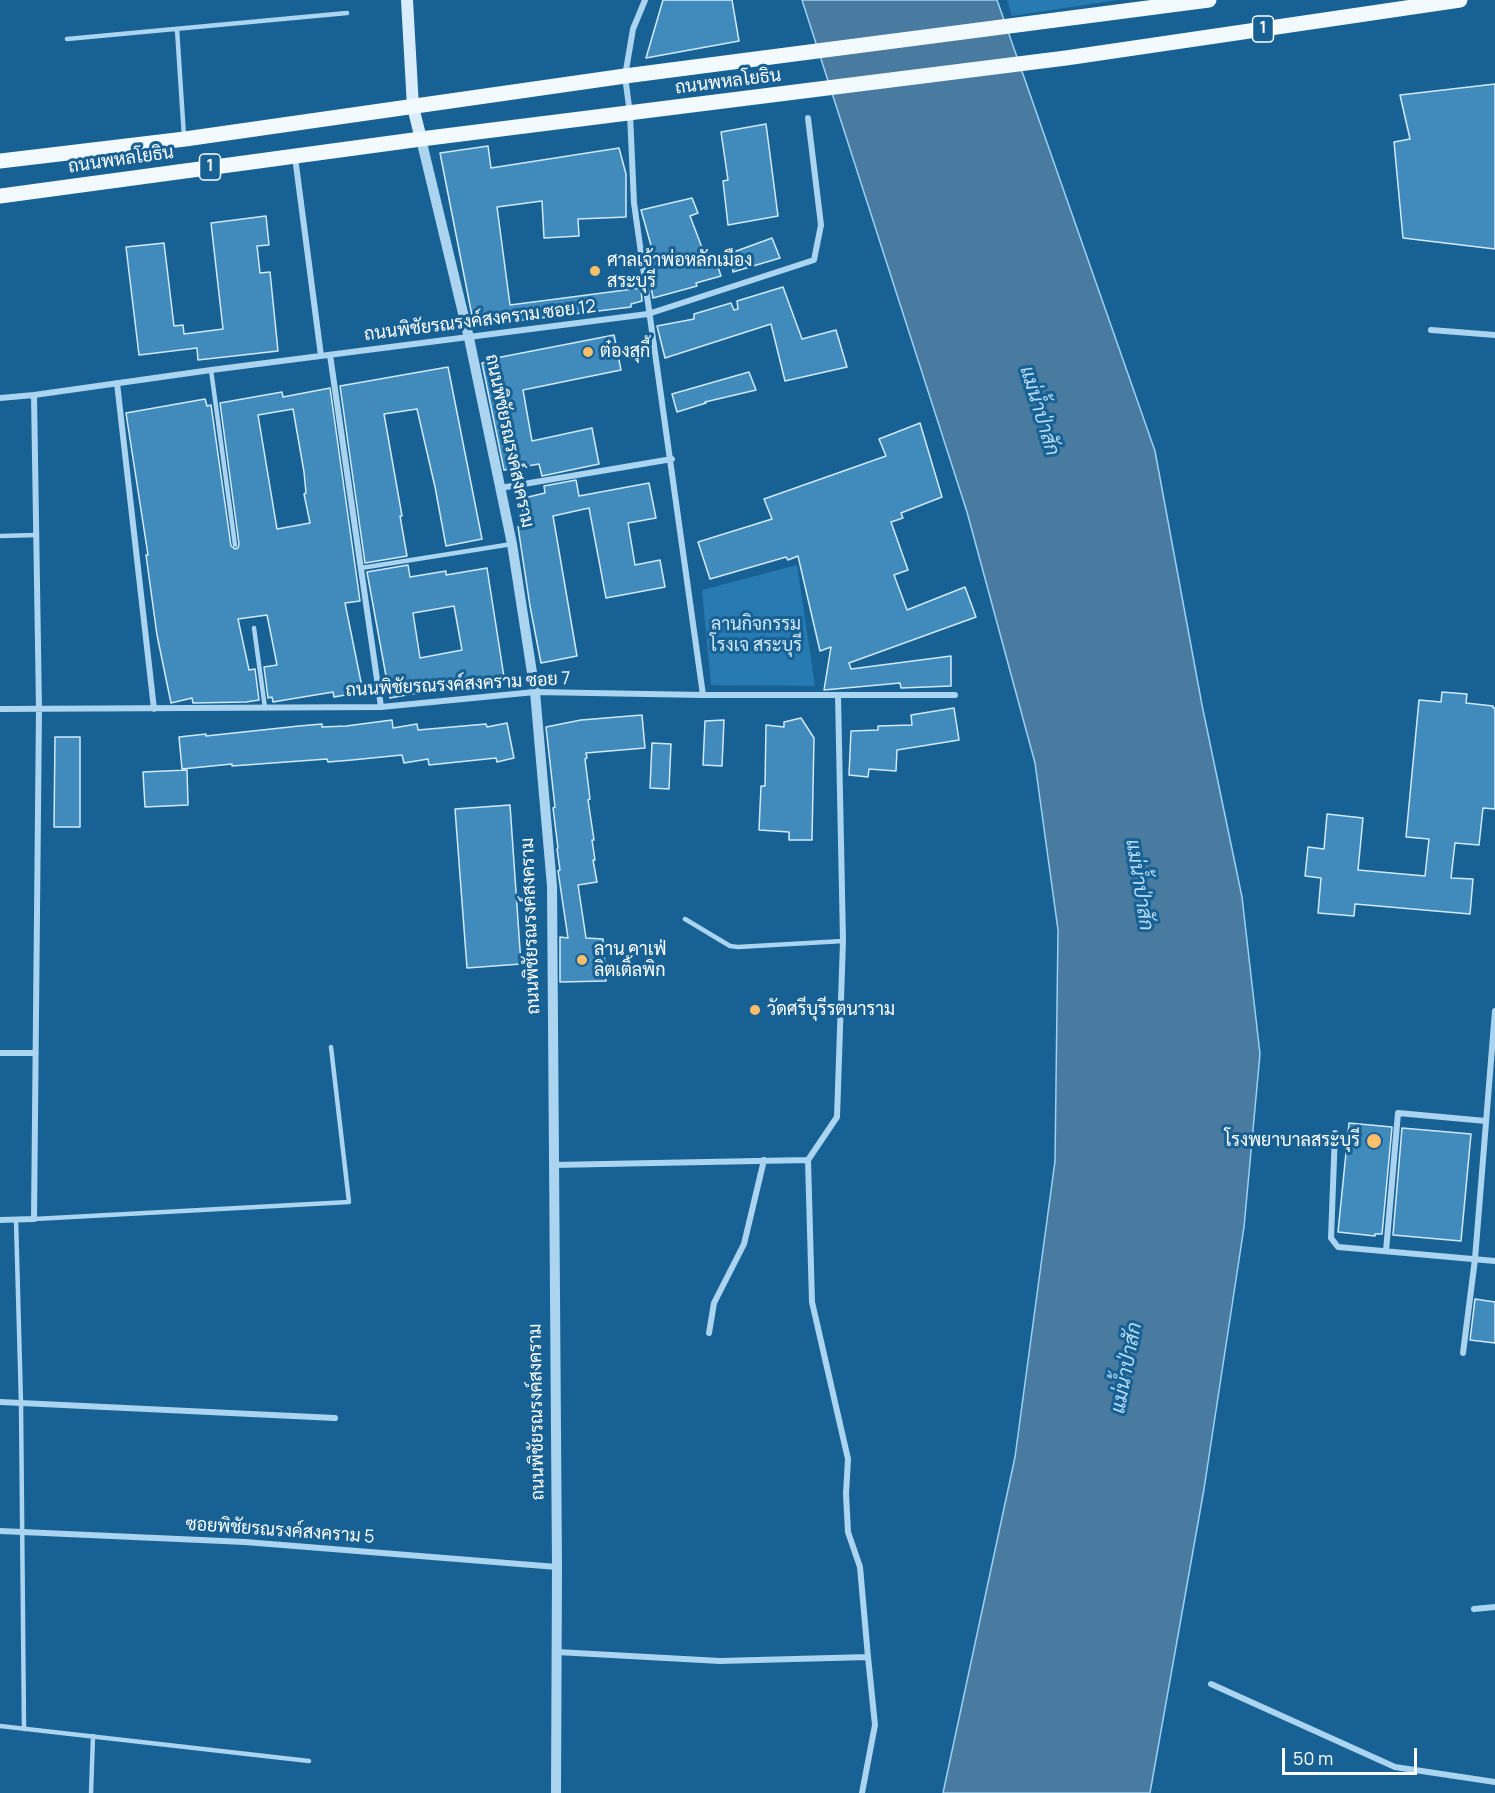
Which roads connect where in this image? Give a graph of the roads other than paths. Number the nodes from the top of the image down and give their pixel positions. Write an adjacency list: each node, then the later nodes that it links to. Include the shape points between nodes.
1 (407, 0): 10 (main road, ถนนพิชัยรณรงค์สงคราม)
2 (645, 0): 9 (street, via 633,29)
3 (1209, 0): 5 (main road, ถนนพหลโยธิน / 1)
4 (1461, 0): 11 (main road, ถนนพหลโยธิน / 1, via 1066,58)
5 (1173, 3): 9 (main road, ถนนพหลโยธิน / 1)
6 (347, 13): 7 (lane)
7 (177, 29): 8 (lane); 13 (lane)
8 (67, 39)
9 (624, 76): 10 (main road, ถนนพหลโยธิน / 1); 11 (street)
10 (413, 107): 13 (main road, ถนนพหลโยธิน / 1); 14 (main road, ถนนพิชัยรณรงค์สงคราม)
11 (630, 114): 14 (main road, ถนนพหลโยธิน / 1); 18 (street, via 634,203)
12 (808, 118): 18 (street, ถนนพิชัยรณรงค์สงคราม ซอย 12, via 821,225 814,260)
13 (185, 139): 16 (main road, ถนนพหลโยธิน / 1)
14 (421, 139): 15 (main road, ถนนพหลโยธิน / 1); 21 (street, ถนนพิชัยรณรงค์สงคราม)
15 (295, 156): 17 (main road, ถนนพหลโยธิน / 1); 23 (street)
16 (0, 161)
17 (0, 196)
18 (648, 314): 21 (street, ถนนพิชัยรณรงค์สงคราม ซอย 12); 28 (street)
19 (1431, 330): 20 (street)
20 (1495, 335)
21 (469, 338): 22 (street, ถนนพิชัยรณรงค์สงคราม ซอย 12); 29 (street, ถนนพิชัยรณรงค์สงคราม)
22 (330, 355): 23 (street, ถนนพิชัยรณรงค์สงคราม ซอย 12); 34 (street)
23 (321, 356): 24 (street, ถนนพิชัยรณรงค์สงคราม ซอย 12)
24 (211, 370): 25 (street, ถนนพิชัยรณรงค์สงคราม ซอย 12); 33 (lane)
25 (117, 383): 26 (street, ถนนพิชัยรณรงค์สงคราม ซอย 12); 41 (street)
26 (34, 395): 27 (street, ถนนพิชัยรณรงค์สงคราม ซอย 12); 30 (street)
27 (0, 398)
28 (672, 459): 29 (street); 38 (street)
29 (500, 488): 32 (street, ถนนพิชัยรณรงค์สงคราม)
30 (36, 535): 31 (lane); 43 (street)
31 (0, 536)
32 (512, 544): 34 (lane); 36 (street, ถนนพิชัยรณรงค์สงคราม)
33 (235, 545)
34 (361, 568): 40 (street)
35 (254, 628): 42 (lane)
36 (534, 692): 38 (street, ถนนพิชัยรณรงค์สงคราม ซอย 7); 40 (street, ถนนพิชัยรณรงค์สงคราม ซอย 7); 55 (street, ถนนพิชัยรณรงค์สงคราม, via 552,886)
37 (838, 694): 38 (street, ถนนพิชัยรณรงค์สงคราม ซอย 7); 39 (street, ถนนพิชัยรณรงค์สงคราม ซอย 7); 46 (street)
38 (703, 695)
39 (955, 695)
40 (381, 707): 42 (street, ถนนพิชัยรณรงค์สงคราม ซอย 7)
41 (154, 708): 42 (street, ถนนพิชัยรณรงค์สงคราม ซอย 7); 43 (street, ถนนพิชัยรณรงค์สงคราม ซอย 7)
42 (265, 708)
43 (39, 709): 44 (street, ถนนพิชัยรณรงค์สงคราม ซอย 7); 50 (street)
44 (0, 710)
45 (685, 920): 46 (lane, via 730,946)
46 (843, 941): 54 (street, via 837,1117)
47 (1495, 1011): 51 (street)
48 (331, 1047): 56 (lane, via 349,1202)
49 (0, 1053): 50 (street)
50 (35, 1053): 56 (street)
51 (1486, 1122): 59 (street, via 1398,1113); 60 (street)
52 (1335, 1133): 59 (street, via 1331,1238 1338,1247)
53 (764, 1160): 54 (street); 55 (street); 62 (street, via 744,1244 714,1303)
54 (808, 1160): 73 (street, via 812,1302 848,1459 848,1532 860,1567)
55 (553, 1165): 69 (street, ถนนพิชัยรณรงค์สงคราม)
56 (34, 1219): 58 (street)
57 (0, 1220): 58 (street)
58 (16, 1220): 65 (lane)
59 (1386, 1251): 60 (street)
60 (1475, 1260): 61 (street); 63 (street)
61 (1495, 1261)
62 (709, 1333)
63 (1463, 1353)
64 (0, 1402): 65 (street)
65 (21, 1402): 66 (street); 68 (lane)
66 (335, 1418)
67 (0, 1531): 68 (street, ซอยพิชัยรณรงค์สงคราม 5)
68 (21, 1532): 69 (street, ซอยพิชัยรณรงค์สงคราม 5, via 245,1542); 76 (lane)
69 (557, 1567): 72 (street, ถนนพิชัยรณรงค์สงคราม)
70 (1495, 1606): 71 (street)
71 (1474, 1609)
72 (557, 1652): 73 (street, via 720,1661); 81 (street, ถนนพิชัยรณรงค์สงคราม)
73 (868, 1657): 82 (street, via 875,1725)
74 (1211, 1684): 79 (street, via 1395,1767)
75 (0, 1726): 76 (lane)
76 (24, 1729): 77 (lane)
77 (93, 1736): 78 (lane); 80 (lane)
78 (309, 1761)
79 (1495, 1782)
80 (91, 1793)
81 (556, 1793)
82 (862, 1793)

